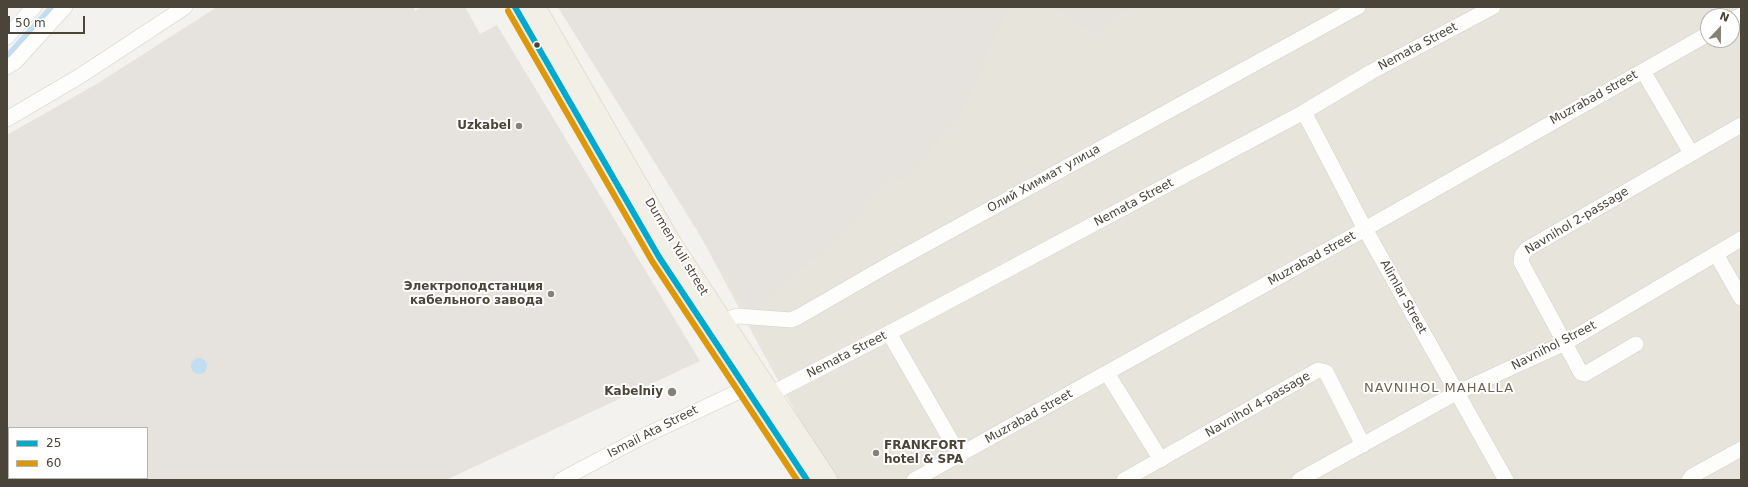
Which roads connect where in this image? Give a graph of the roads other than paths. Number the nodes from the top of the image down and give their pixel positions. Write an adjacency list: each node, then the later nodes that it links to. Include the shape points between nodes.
1 (34, 7): 8 (street)
2 (65, 7): 10 (street, via 15,62)
3 (185, 7): 13 (street, via 80,76)
4 (515, 7): 25 (main road, Durmen Yuli street, via 659,257)
5 (536, 7): 20 (main road, Durmen Yuli street, via 673,245)
6 (1358, 7): 20 (street, Олий Химмат улица, via 888,264 798,317 791,320 738,316)
7 (1493, 7): 12 (street, Nemata Street, via 1371,72)
8 (7, 37)
9 (1700, 39): 11 (street, Muzrabad street)
10 (7, 67)
11 (1643, 71): 15 (street); 16 (street, Muzrabad street)
12 (1304, 112): 16 (street, Аlimlar Street); 21 (street, Nemata Street)
13 (7, 119)
14 (1741, 125): 15 (street, Navnihol 2-passage)
15 (1691, 153): 22 (street, Navnihol 2-passage, via 1527,249 1522,255 1522,262)
16 (1365, 229): 24 (street, Muzrabad street); 26 (street, Аlimlar Street)
17 (1741, 239): 18 (street, Navnihol Street)
18 (1716, 254): 19 (street); 22 (street, Navnihol Street)
19 (1741, 298)
20 (722, 321): 27 (main road, Durmen Yuli street)
21 (889, 333): 27 (street, Nemata Street); 30 (street)
22 (1565, 343): 23 (street, Navnihol 2-passage, via 1581,373 1585,374); 26 (street, Navnihol Street)
23 (1636, 344)
24 (1108, 373): 30 (street, Muzrabad street); 31 (street)
25 (746, 388): 33 (street, Ismail Ata Street, via 642,437); 34 (main road, Durmen Yuli street)
26 (1456, 393): 28 (street, Navnihol Street); 38 (street, Аlimlar Street)
27 (772, 395): 35 (main road, Durmen Yuli street)
28 (1363, 445): 31 (street, Navnihol 4-passage, via 1326,372 1318,370); 32 (street, Navnihol Street)
29 (1740, 451): 39 (street)
30 (960, 456): 36 (street, Muzrabad street)
31 (1160, 460): 37 (street, Navnihol 4-passage)
32 (1304, 479)
33 (561, 480)
34 (808, 480)
35 (828, 480)
36 (914, 480)
37 (1124, 480)
38 (1506, 480)
39 (1689, 480)

